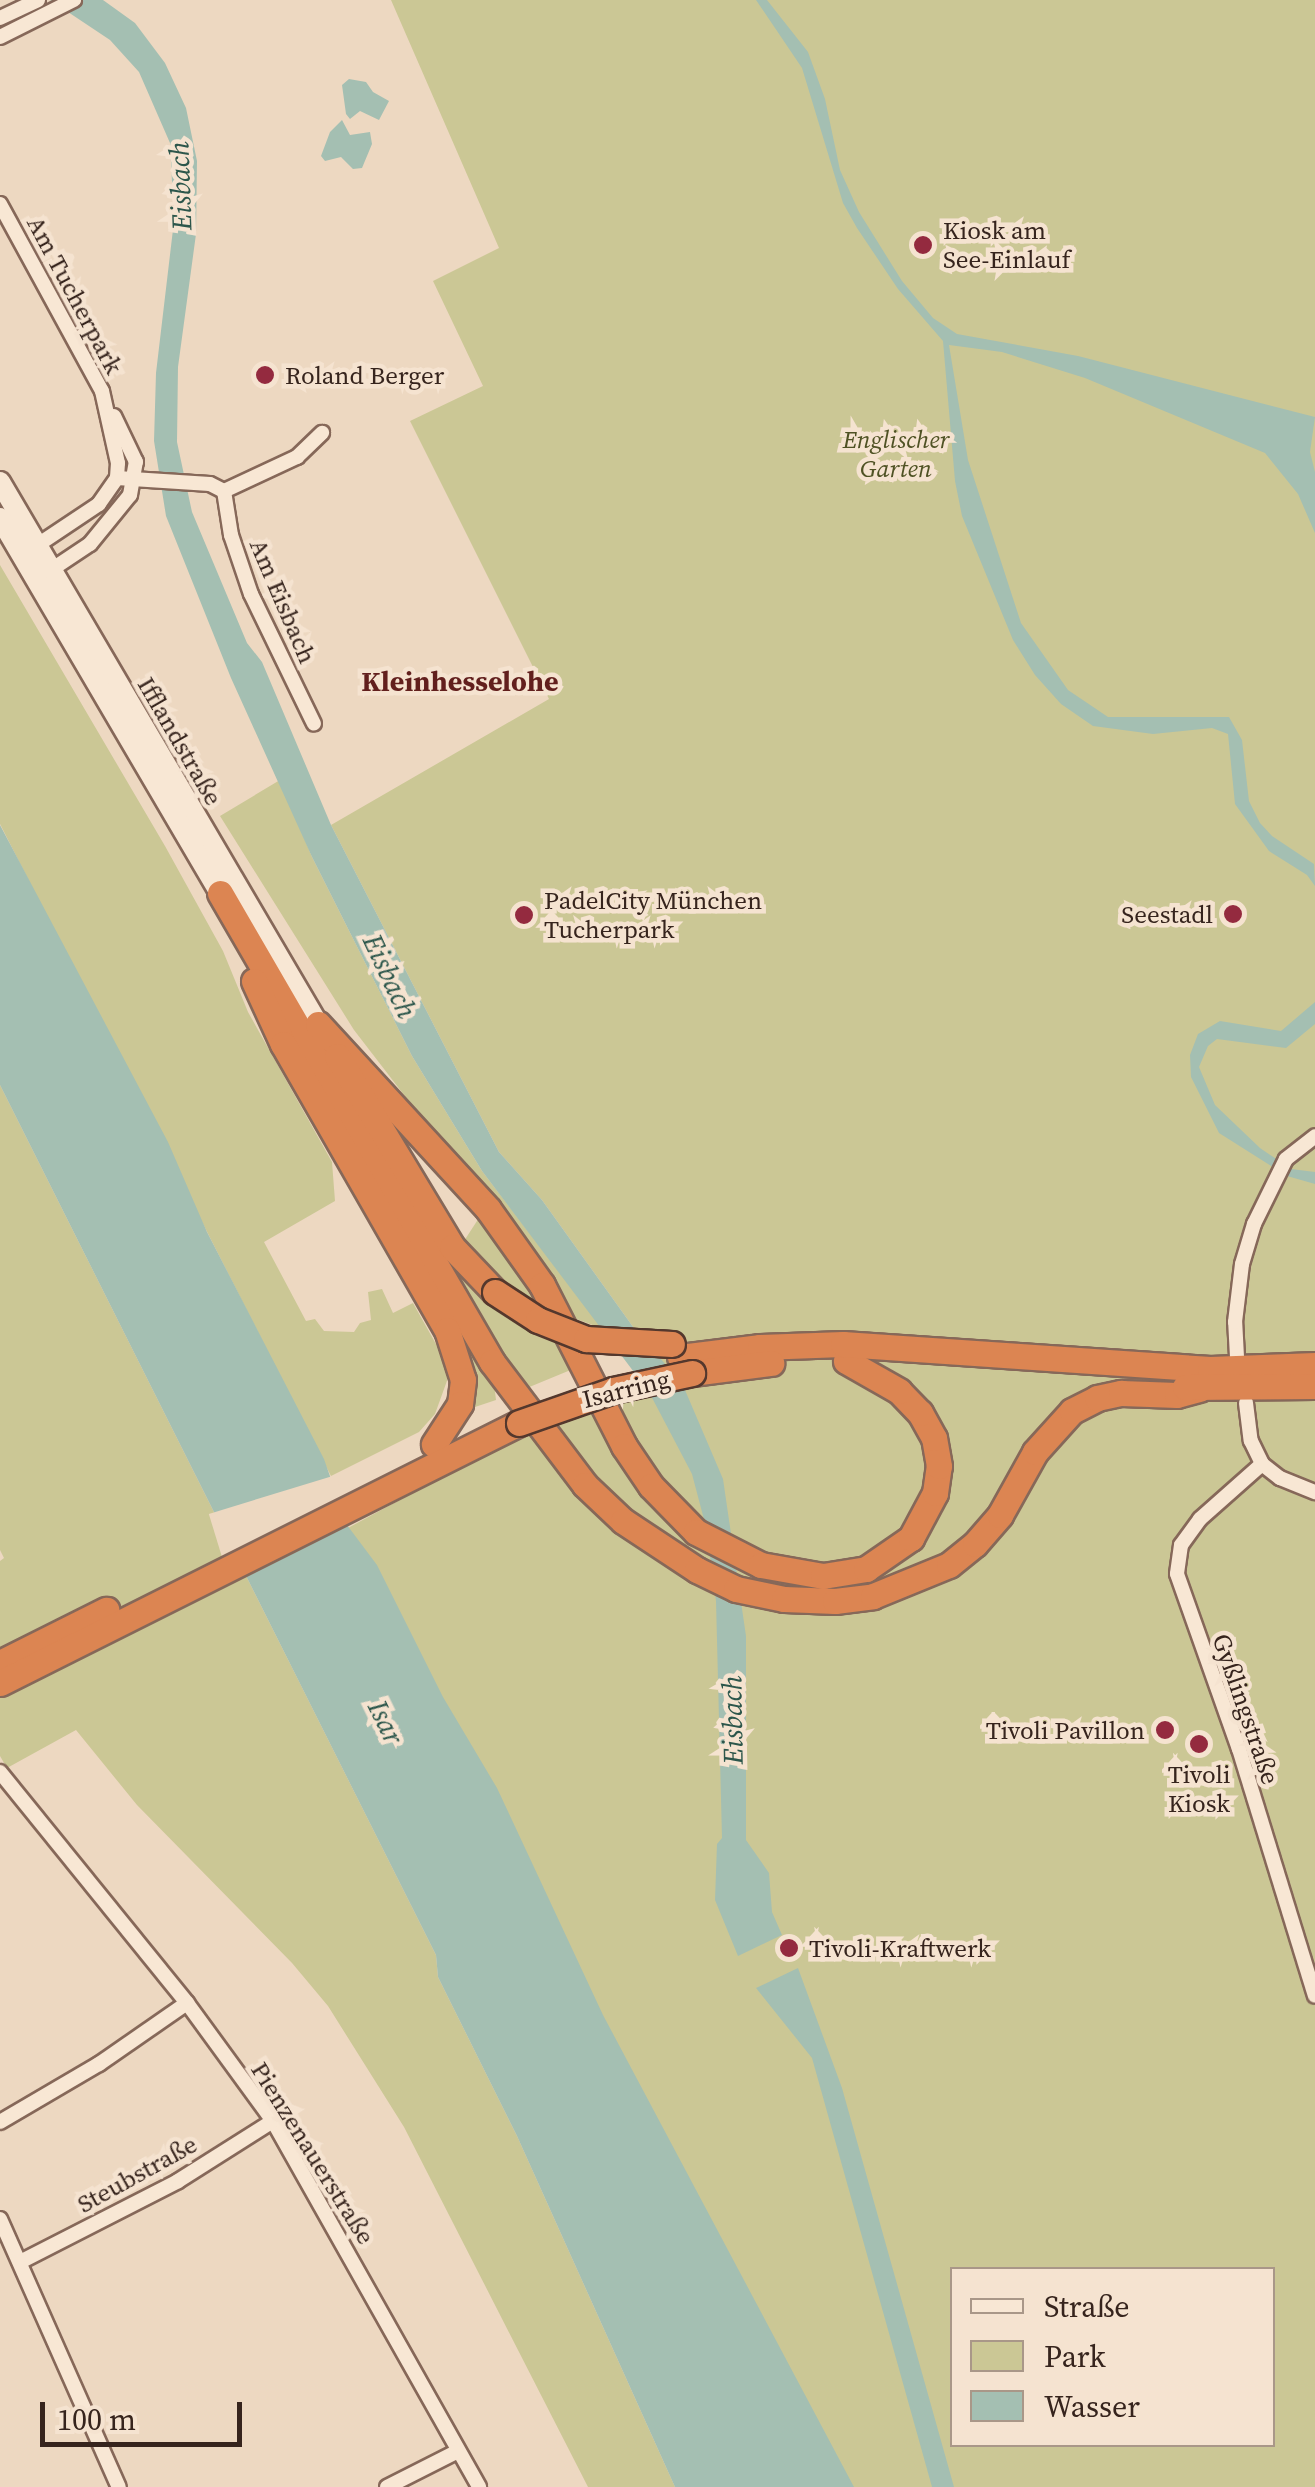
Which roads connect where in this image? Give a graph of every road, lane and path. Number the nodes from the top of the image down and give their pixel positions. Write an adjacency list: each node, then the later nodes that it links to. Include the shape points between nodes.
1 (74, 0): 2 (street)
2 (39, 6): 3 (street); 4 (street)
3 (0, 18)
4 (0, 37)
5 (0, 204): 6 (street, Am Tucherpark)
6 (109, 409): 8 (street, Am Tucherpark); 9 (street, Am Tucherpark)
7 (322, 433): 11 (street, via 284,465)
8 (117, 478): 9 (street); 13 (street, via 83,519)
9 (143, 479): 11 (street); 14 (street, via 103,530)
10 (0, 482): 13 (main road, Ifflandstraße)
11 (224, 491): 15 (street, Am Eisbach, via 251,594)
12 (0, 518): 13 (main road, Ifflandstraße)
13 (29, 550): 14 (main road, Ifflandstraße)
14 (43, 575): 16 (main road, Ifflandstraße); 17 (main road, Ifflandstraße)
15 (314, 724)
16 (220, 893): 24 (highway, via 492,1362 584,1485 623,1522 696,1570 736,1589 784,1599 874,1596 949,1564 975,1544 1000,1515 1035,1452 1072,1411 1121,1393); 26 (highway, via 283,1044 448,1330 463,1380 460,1404)
17 (318, 1024): 20 (highway, bridge, via 452,1246 495,1292 538,1320 586,1338); 21 (highway, via 488,1209 542,1286 624,1446 696,1532 737,1556 822,1576 889,1558 918,1528 935,1493 936,1452 920,1414 899,1392)
18 (1315, 1136): 19 (street, via 1274,1178 1242,1264)
19 (1237, 1357)
20 (681, 1358): 21 (highway, Isarring); 22 (highway, Isarring, via 844,1344 1210,1369); 26 (highway, Isarring, via 609,1374)
21 (846, 1361): 24 (highway, Isarring)
22 (1315, 1365)
23 (1315, 1386): 24 (highway, Isarring)
24 (1199, 1389)
25 (1246, 1403): 27 (street)
26 (426, 1454): 29 (highway, Isarring)
27 (1262, 1464): 28 (street); 33 (street, Gyßlingstraße, via 1200,1519 1181,1545 1177,1574)
28 (1315, 1492)
29 (158, 1593): 30 (highway, Isarring); 31 (highway, Isarring)
30 (0, 1662)
31 (0, 1683)
32 (0, 1772): 34 (street, Pienzenauerstraße)
33 (1315, 1996)
34 (187, 2002): 35 (street, Pienzenauerstraße); 36 (street)
35 (273, 2120): 38 (street, Steubstraße, via 178,2182); 39 (street, Pienzenauerstraße)
36 (0, 2122)
37 (0, 2219): 38 (street)
38 (20, 2262): 40 (street)
39 (456, 2452): 41 (street); 42 (street, Pienzenauerstraße)
40 (118, 2487)
41 (387, 2487)
42 (479, 2487)

